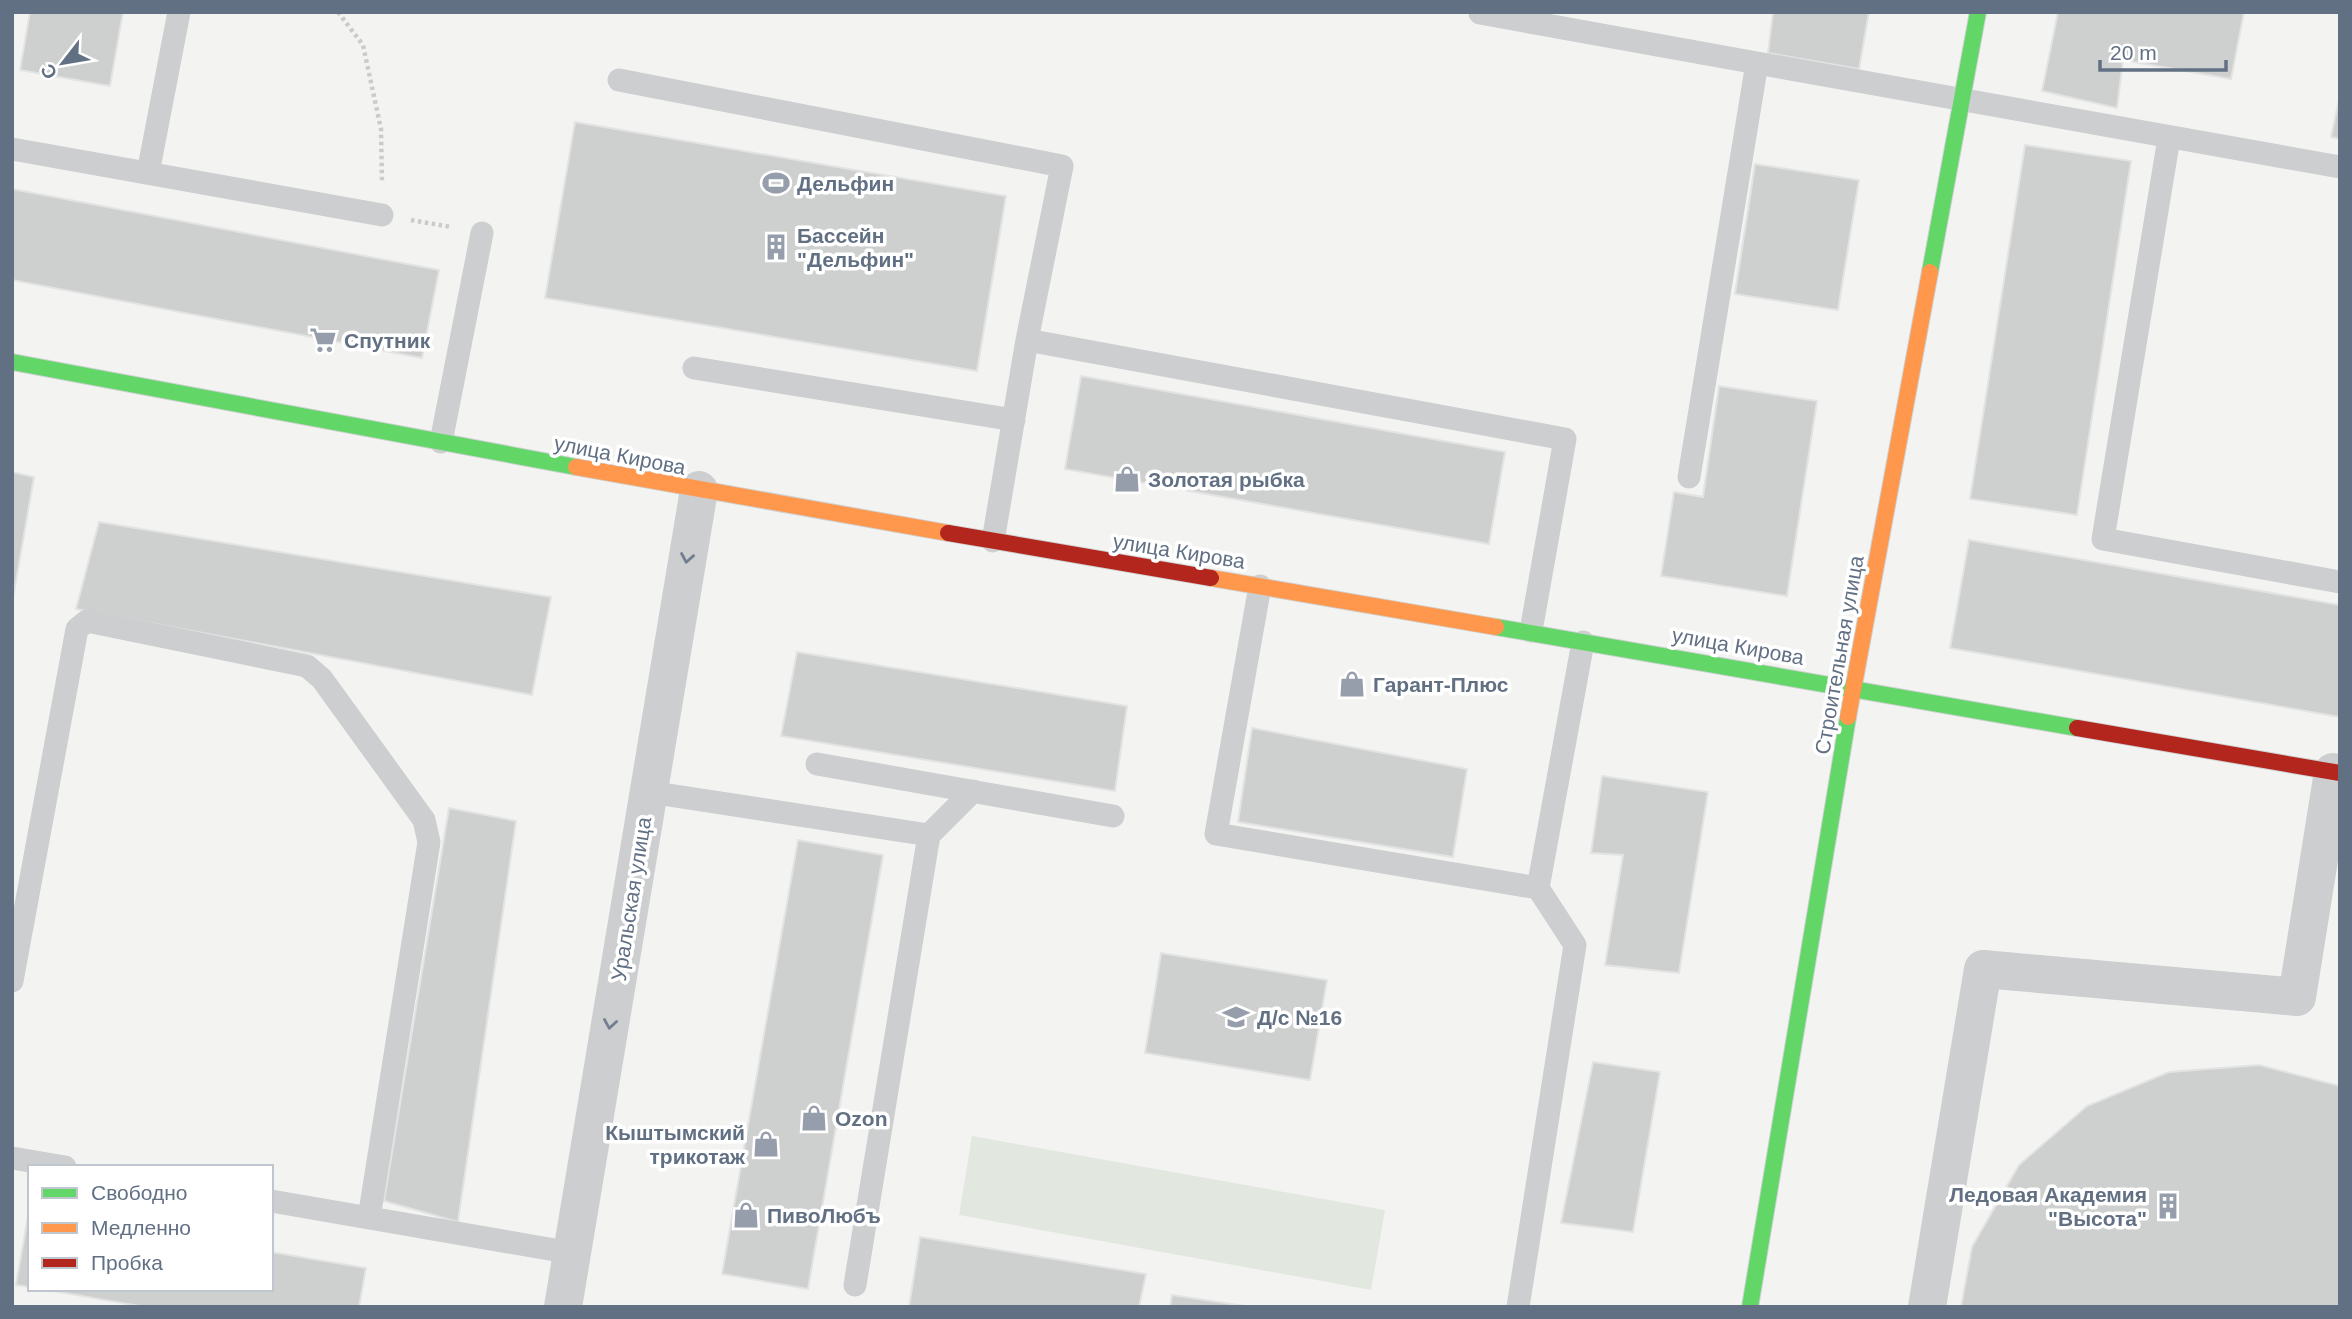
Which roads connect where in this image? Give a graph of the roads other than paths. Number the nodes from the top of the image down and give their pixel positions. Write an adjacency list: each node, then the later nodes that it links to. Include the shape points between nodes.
1 (179, 12): 10 (lane)
2 (1979, 12): 6 (street, Строительная улица)
3 (1480, 13): 4 (lane)
4 (1757, 63): 6 (lane); 18 (lane)
5 (619, 80): 13 (lane, via 1062,166)
6 (1964, 98): 7 (lane); 25 (street, Строительная улица)
7 (2169, 138): 9 (lane); 21 (lane, via 2103,539)
8 (12, 149): 10 (lane)
9 (2340, 167)
10 (148, 173): 11 (lane)
11 (382, 215)
12 (482, 233): 17 (lane)
13 (1027, 340): 16 (lane); 23 (lane, via 1565,439)
14 (12, 362): 17 (street, улица Кирова)
15 (694, 368): 16 (lane)
16 (1014, 420): 20 (lane)
17 (441, 442): 19 (street, улица Кирова)
18 (1689, 477)
19 (699, 491): 20 (street, улица Кирова); 29 (street, Уральская улица, one-way to 29)
20 (993, 541): 22 (street, улица Кирова)
21 (2340, 582)
22 (1260, 586): 23 (street, улица Кирова); 33 (lane, via 1216,834)
23 (1531, 631): 24 (street, улица Кирова)
24 (1583, 642): 25 (street, улица Кирова); 33 (lane)
25 (1853, 688): 27 (street, улица Кирова); 43 (street, Строительная улица)
26 (817, 764): 28 (lane)
27 (2336, 772): 44 (street, via 2297,997 1983,969)
28 (974, 791): 30 (lane); 31 (lane)
29 (649, 792): 31 (lane); 39 (street, Уральская улица, one-way to 39)
30 (1113, 816)
31 (929, 835): 40 (lane)
32 (22, 875): 34 (lane); 38 (lane, via 81,623 307,666 322,679 424,820 429,842)
33 (1538, 888): 42 (lane, via 1575,945)
34 (12, 981)
35 (12, 1158): 36 (lane)
36 (53, 1165)
37 (273, 1201): 38 (lane)
38 (369, 1218): 39 (lane)
39 (572, 1253): 41 (street, Уральская улица)
40 (855, 1285)
41 (563, 1307)
42 (1517, 1307)
43 (1750, 1307)
44 (1927, 1307)

